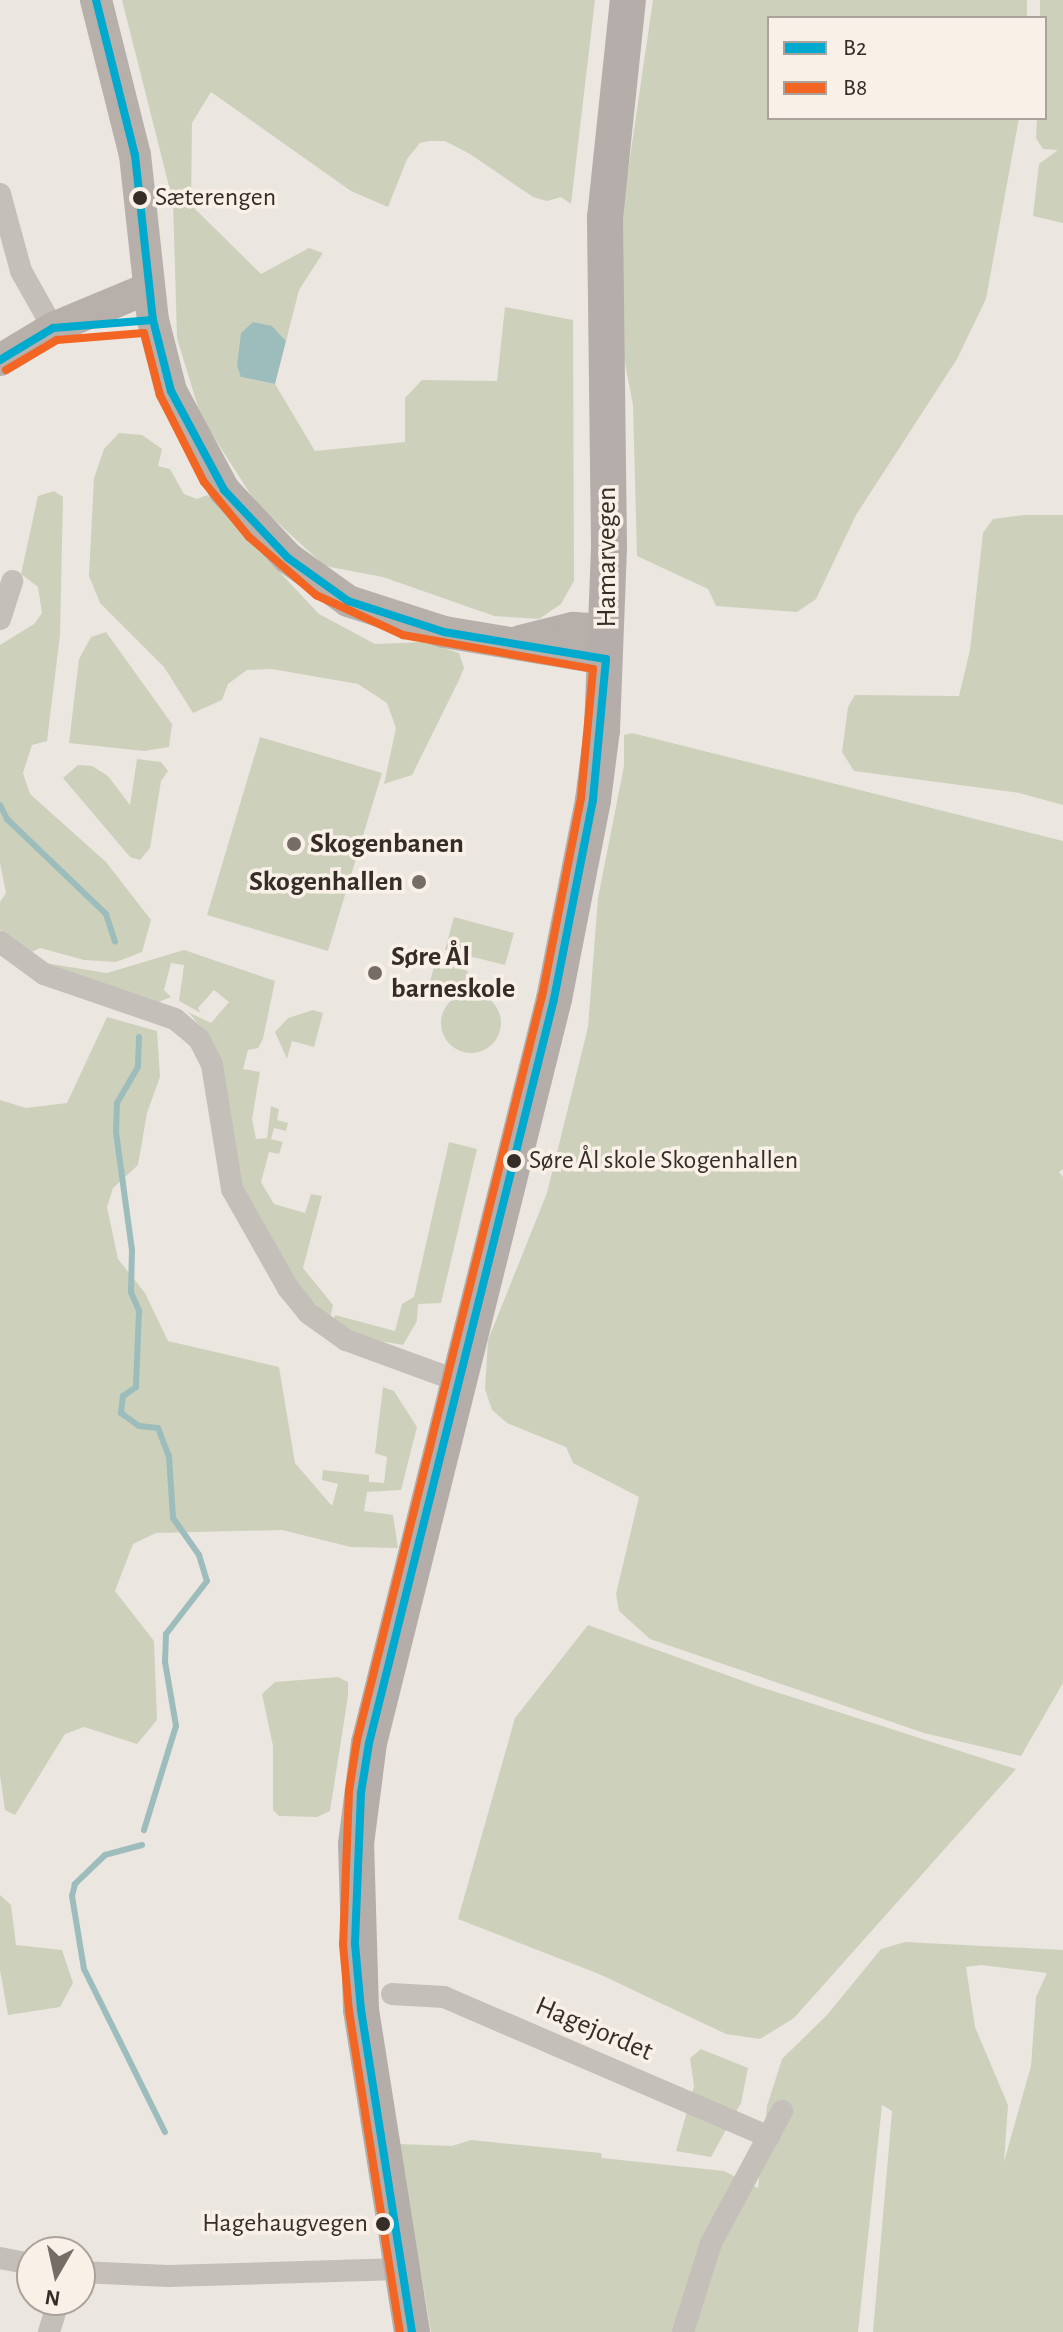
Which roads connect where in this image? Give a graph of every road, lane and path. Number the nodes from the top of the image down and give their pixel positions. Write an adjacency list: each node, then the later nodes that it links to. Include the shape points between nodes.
1 (96, 0): 4 (main road, via 135,155)
2 (628, 0): 10 (main road, Hamarvegen, via 605,218)
3 (0, 194): 6 (street, via 21,271)
4 (149, 288): 5 (main road); 6 (main road)
5 (153, 320): 6 (main road); 10 (main road, via 171,391 199,449 224,490 288,558 348,601 391,618 575,657)
6 (53, 328): 7 (main road)
7 (0, 360)
8 (12, 581): 9 (street)
9 (0, 619)
10 (606, 645): 12 (main road, Hamarvegen, via 602,730 580,876)
11 (0, 942): 12 (street, via 44,974 175,1019 199,1039 212,1065 232,1189 288,1288 308,1313 346,1340)
12 (458, 1381): 16 (main road, Hamarvegen, via 369,1743 356,1844 361,2010)
13 (392, 1994): 15 (street, Hagejordet, via 444,1997)
14 (782, 2111): 15 (street)
15 (769, 2137): 19 (street, via 711,2243)
16 (401, 2269): 17 (street, via 168,2276); 18 (main road, Hamarvegen)
17 (96, 2273)
18 (412, 2332)
19 (683, 2332)

